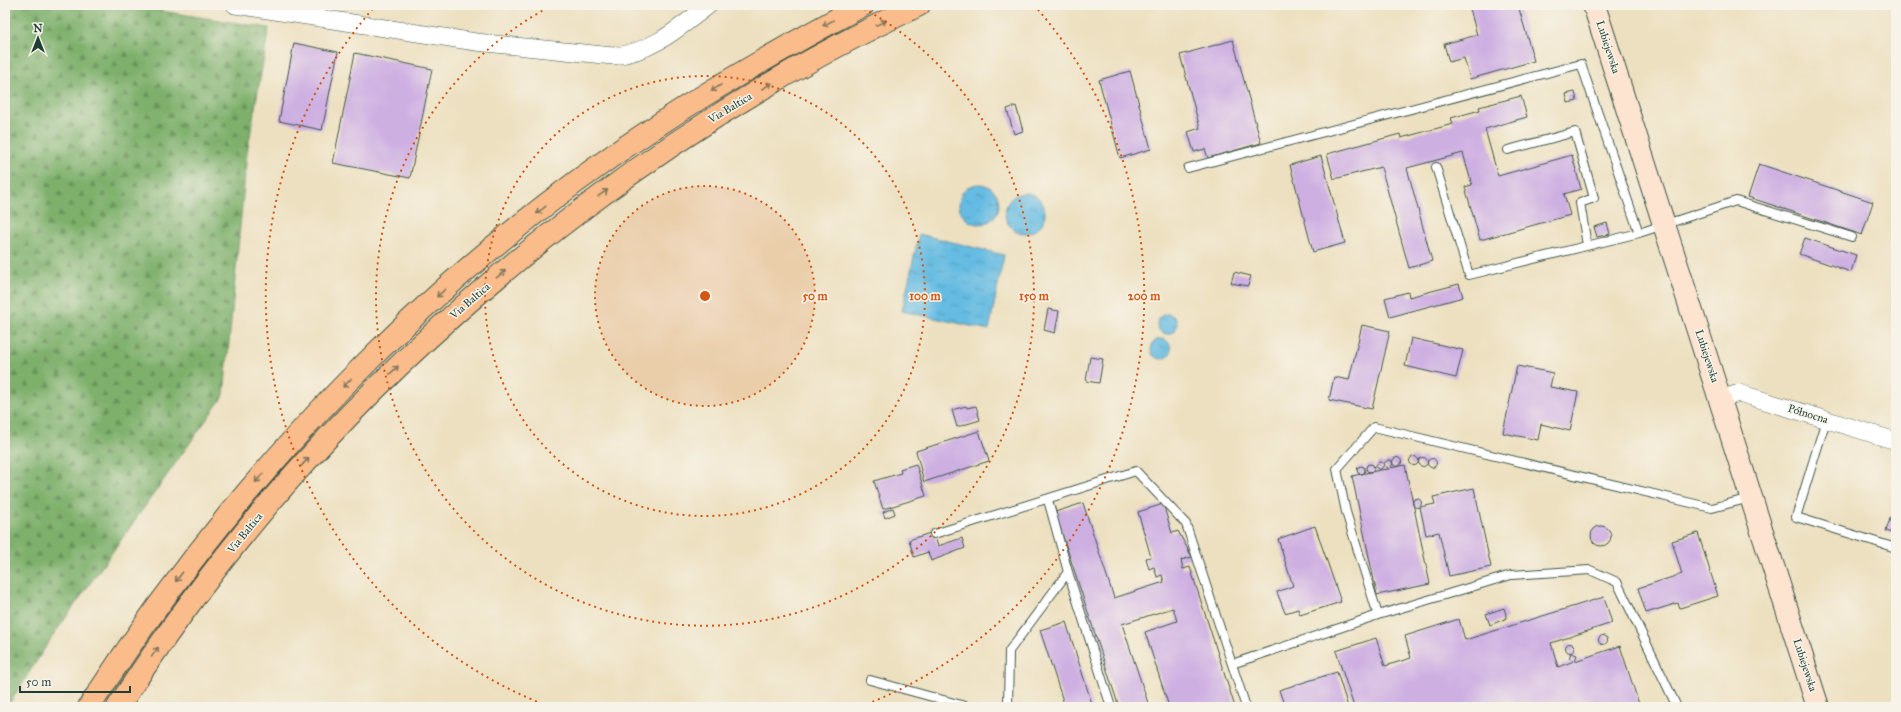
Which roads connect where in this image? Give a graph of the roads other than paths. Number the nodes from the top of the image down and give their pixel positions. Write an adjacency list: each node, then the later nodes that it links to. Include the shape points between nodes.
1 (235, 5): 2 (street, via 476,42 613,56 634,54 644,50)
2 (708, 5)
3 (863, 5): 24 (highway, one-way to 24, via 785,47 640,137 536,214 415,316 317,414 202,546 143,626)
4 (919, 5): 25 (highway, Via Baltica, one-way to 4, via 179,618 280,491 366,397 470,300 597,198 702,125 808,62)
5 (1594, 5): 9 (main road, Lubiejewska)
6 (1508, 150): 12 (lane, via 1575,132 1594,198 1580,203)
7 (1436, 167): 12 (lane, via 1469,275)
8 (1188, 168): 10 (lane, via 1581,64)
9 (1664, 224): 10 (lane); 11 (lane, via 1736,201); 13 (main road, Lubiejewska)
10 (1639, 233): 12 (lane)
11 (1852, 237)
12 (1587, 245)
13 (1720, 399): 14 (street, Północna, via 1739,393); 16 (main road, Lubiejewska)
14 (1826, 420): 15 (street, Północna); 19 (lane, via 1796,517)
15 (1896, 441)
16 (1750, 498): 21 (lane, via 1712,508 1374,427 1337,469 1346,512); 31 (main road, Lubiejewska)
17 (1048, 500): 18 (lane); 20 (lane); 22 (lane, via 1136,471 1186,524)
18 (934, 534)
19 (1896, 548)
20 (1068, 572): 27 (lane, via 1009,651); 28 (lane)
21 (1378, 615): 22 (lane); 30 (lane, via 1511,575 1590,570 1617,582)
22 (1232, 664): 29 (lane)
23 (870, 680): 26 (lane)
24 (89, 707)
25 (118, 707)
26 (969, 707)
27 (1008, 707)
28 (1111, 707)
29 (1246, 707)
30 (1677, 707)
31 (1818, 707)

